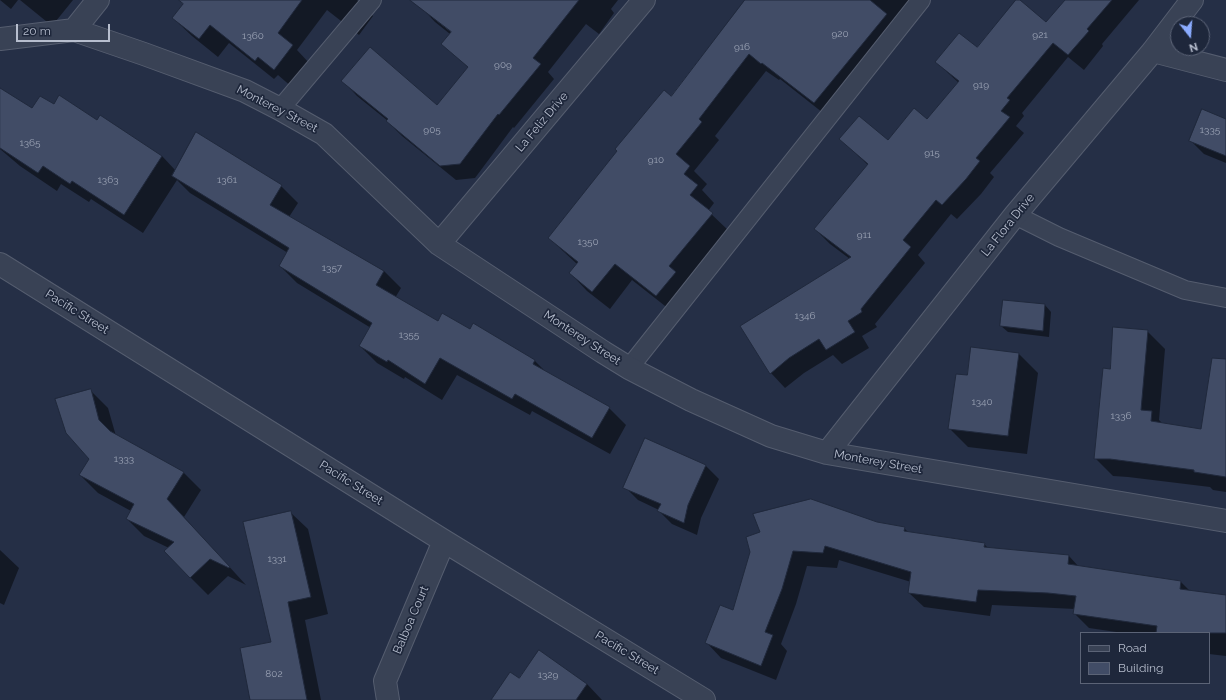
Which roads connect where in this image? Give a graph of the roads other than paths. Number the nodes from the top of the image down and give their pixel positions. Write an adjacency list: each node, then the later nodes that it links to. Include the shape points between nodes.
1 (98, 0): 6 (street)
2 (372, 0): 10 (lane)
3 (644, 0): 12 (street, La Feliz Drive)
4 (921, 0): 15 (lane)
5 (1192, 0): 8 (street, La Flora Drive)
6 (74, 30): 7 (street, Monterey Street); 10 (street, Monterey Street, via 245,91)
7 (0, 38)
8 (1152, 51): 9 (street); 11 (street, La Flora Drive)
9 (1226, 70)
10 (280, 109): 12 (street, Monterey Street, via 324,134)
11 (1015, 215): 14 (lane, via 1059,237 1185,290); 16 (street, La Flora Drive)
12 (439, 244): 15 (street, Monterey Street)
13 (0, 264): 18 (street, Pacific Street)
14 (1226, 298)
15 (629, 368): 16 (street, Monterey Street, via 691,400 771,436)
16 (827, 454): 17 (street, Monterey Street)
17 (1226, 520)
18 (444, 541): 19 (street, Balboa Court, via 385,681); 20 (street, Pacific Street)
19 (388, 700)
20 (704, 700)

